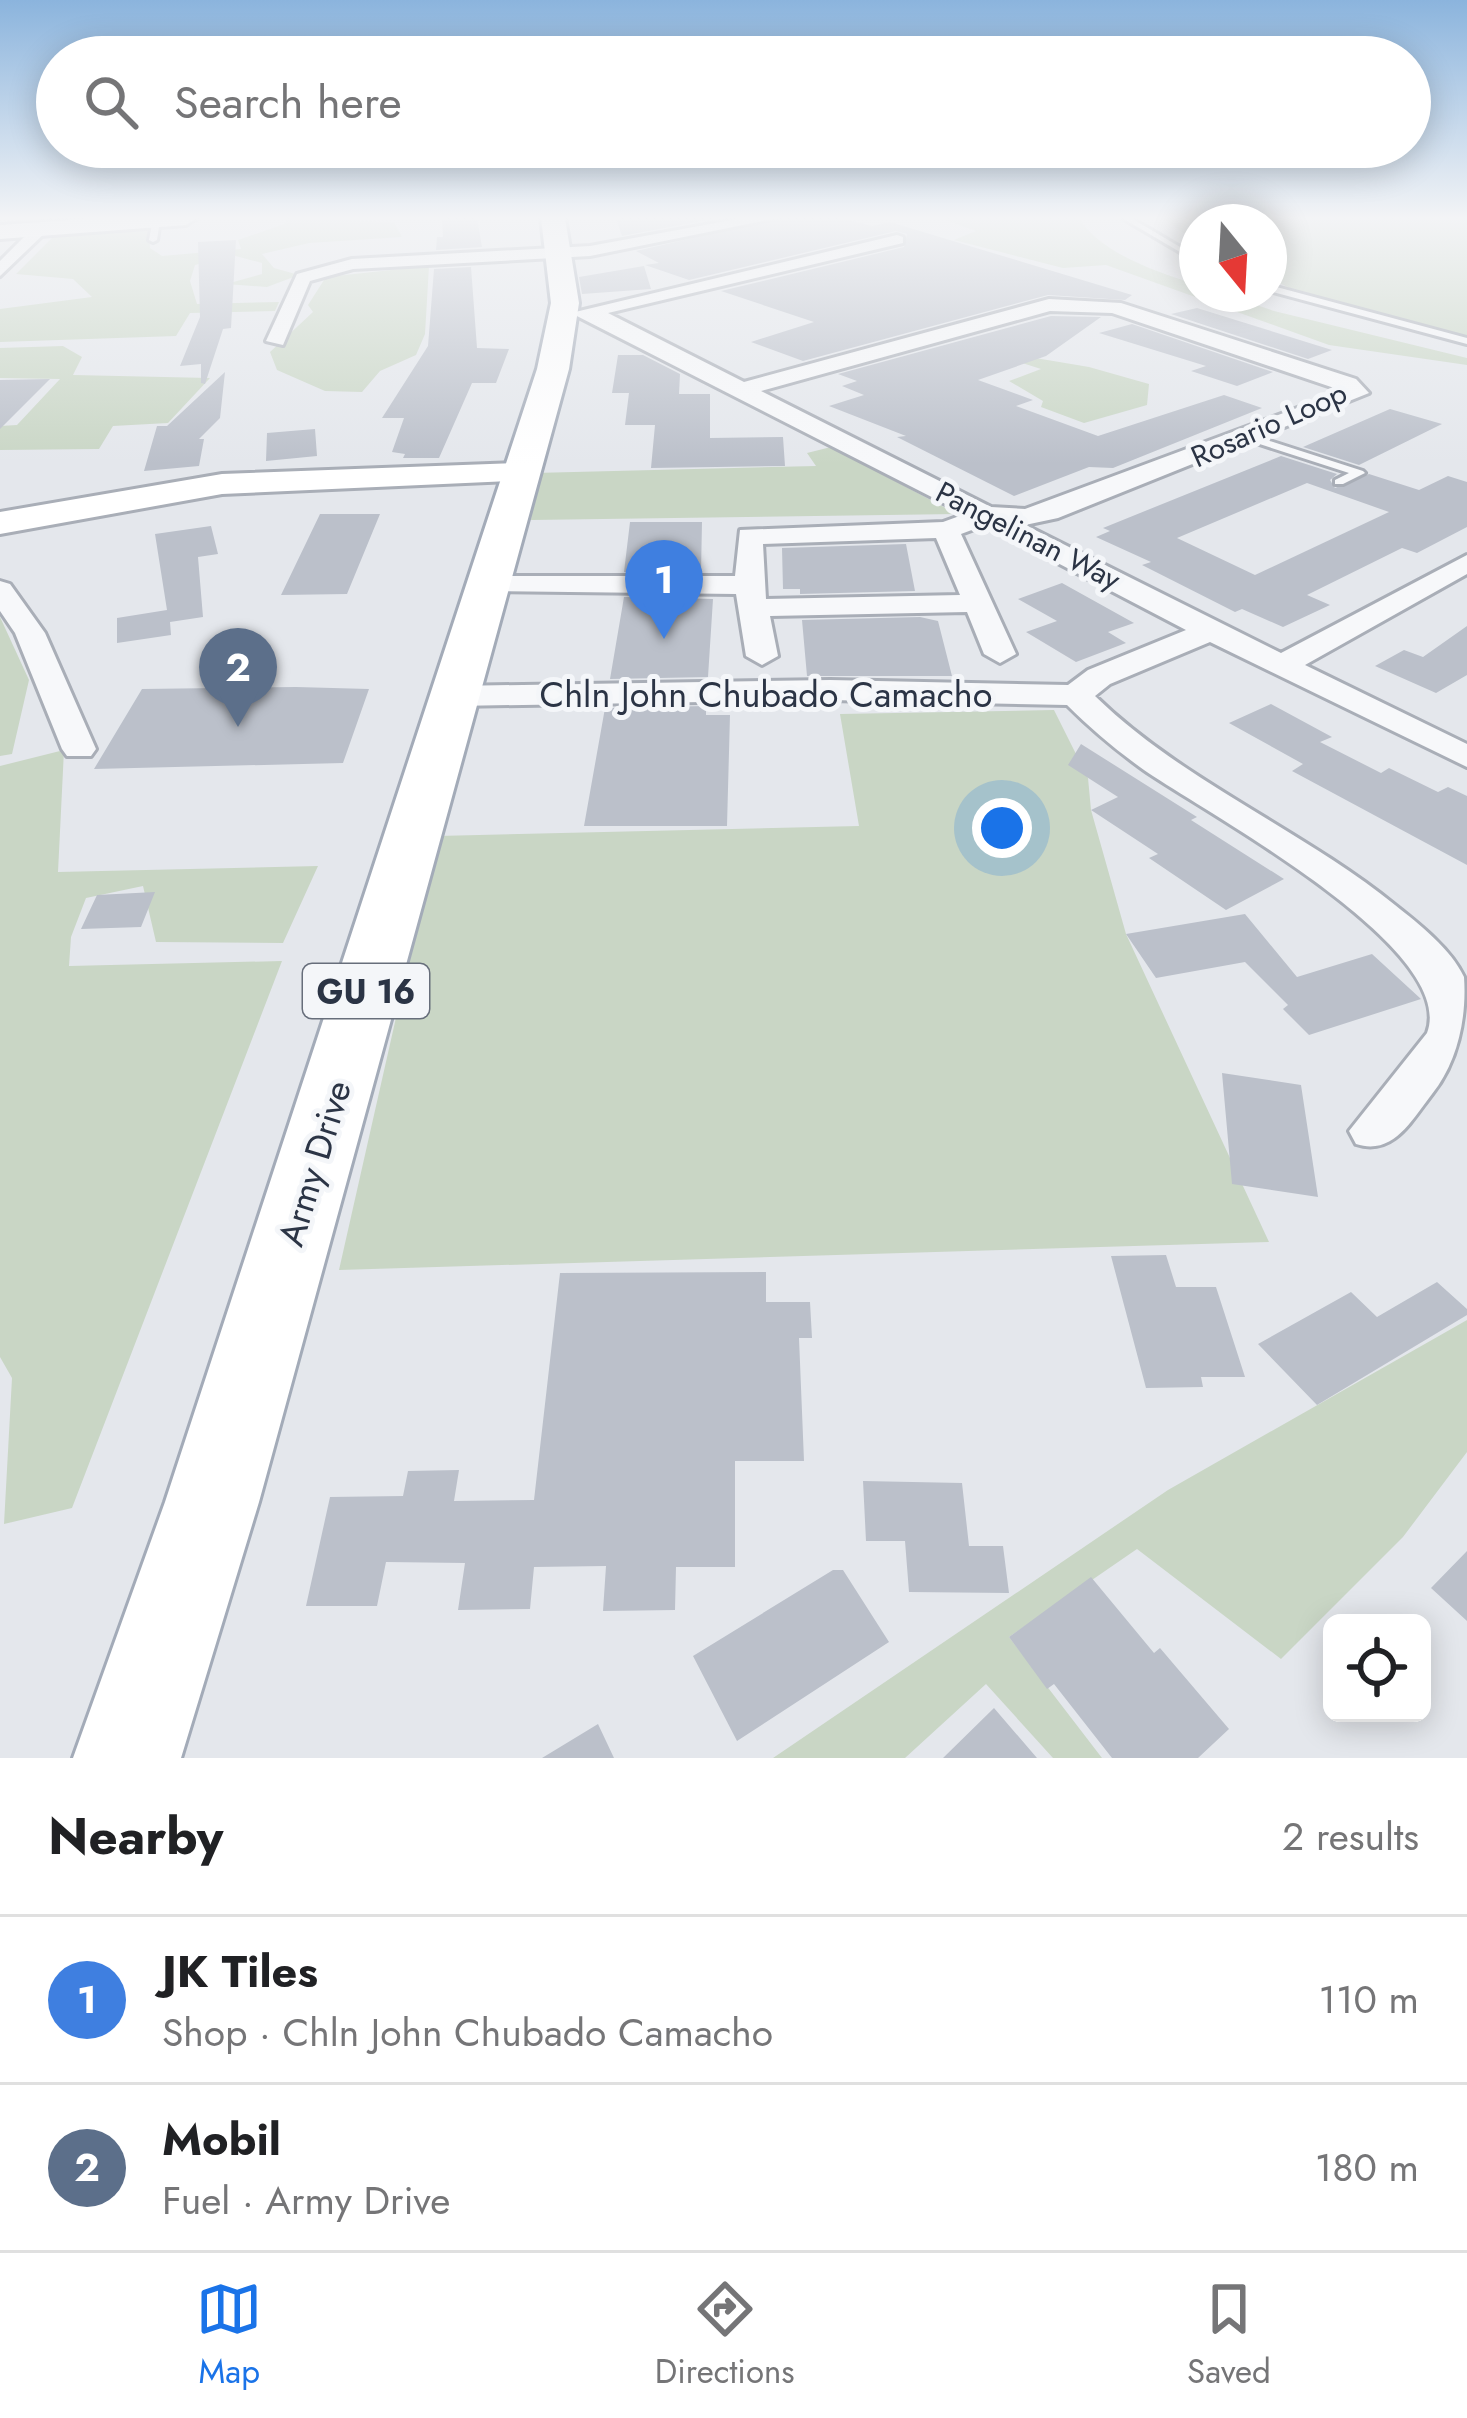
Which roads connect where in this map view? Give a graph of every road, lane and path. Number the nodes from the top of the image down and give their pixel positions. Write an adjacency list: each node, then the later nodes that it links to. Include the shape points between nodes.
1 (293, 300): 5 (street)
2 (560, 300): 9 (main road, Army Drive / GU 16)
3 (605, 300): 7 (street, Pangelinan Way)
4 (1314, 300): 6 (lane)
5 (276, 341)
6 (1467, 341)
7 (743, 389): 8 (street, Rosario Loop, via 1081,302 1358,389); 11 (street, Pangelinan Way)
8 (1245, 436): 10 (lane, via 1359,473); 11 (street, Rosario Loop, via 1049,512)
9 (519, 473): 12 (main road, via 222,484); 15 (main road, Army Drive / GU 16)
10 (1339, 482)
11 (987, 515): 13 (street); 19 (street, Pangelinan Way)
12 (0, 523)
13 (946, 530): 17 (street, via 751,536); 18 (street)
14 (1467, 563): 22 (street)
15 (490, 585): 17 (street); 24 (main road, Army Drive / GU 16)
16 (0, 590): 25 (street, via 30,633)
17 (751, 597): 18 (street); 21 (street)
18 (981, 603): 20 (street)
19 (1211, 631): 22 (street, Pangelinan Way); 23 (street)
20 (1000, 654)
21 (762, 656)
22 (1283, 664): 26 (street, Pangelinan Way)
23 (1076, 694): 24 (street, Chln John Chubado Camacho); 27 (street, via 1103,724 1284,837 1389,915 1447,976 1454,1024)
24 (455, 696): 28 (main road, Army Drive / GU 16)
25 (79, 749)
26 (1467, 757)
27 (1373, 1131)
28 (128, 1758)

